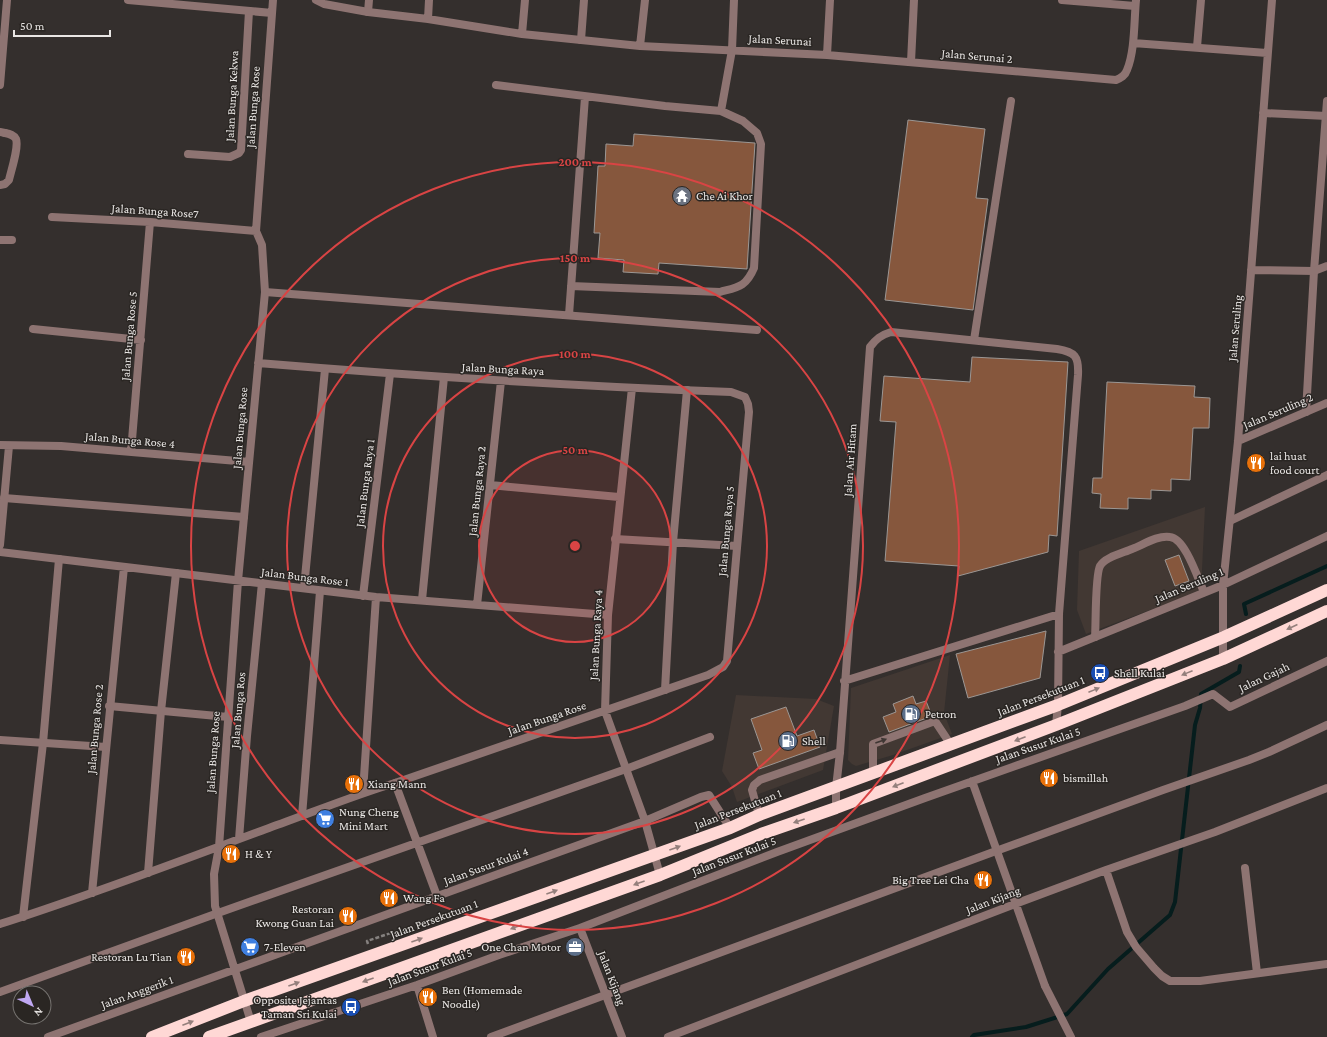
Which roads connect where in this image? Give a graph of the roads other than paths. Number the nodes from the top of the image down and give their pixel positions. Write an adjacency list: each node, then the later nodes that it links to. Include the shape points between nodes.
1 (7, 0): 32 (street)
2 (128, 0): 18 (street)
3 (234, 0): 18 (street)
4 (273, 0): 21 (street, Jalan Bunga Rose)
5 (316, 0): 20 (street, Jalan Serunai, via 324,4)
6 (369, 0): 20 (street)
7 (429, 0): 22 (street)
8 (525, 0): 23 (street)
9 (584, 0): 24 (street)
10 (645, 0): 26 (street)
11 (734, 0): 28 (street)
12 (830, 0): 30 (street)
13 (914, 0): 31 (street)
14 (1062, 0): 17 (street)
15 (1201, 0): 27 (street)
16 (1272, 0): 29 (street, Jalan Seruling)
17 (1136, 3): 25 (street)
18 (234, 9): 19 (street)
19 (249, 11): 21 (street); 41 (street, Jalan Bunga Kekwa, via 241,150 239,154 230,157)
20 (368, 12): 22 (street, Jalan Serunai)
21 (272, 13): 45 (street, Jalan Bunga Rose)
22 (428, 19): 23 (street, Jalan Serunai)
23 (522, 34): 24 (street, Jalan Serunai)
24 (581, 40): 26 (street, Jalan Serunai)
25 (1133, 43): 27 (street); 31 (street, Jalan Serunai 2, via 1127,71 1123,77 1116,80)
26 (640, 46): 28 (street, Jalan Serunai)
27 (1197, 47): 29 (street)
28 (732, 50): 30 (street, Jalan Serunai); 37 (street)
29 (1267, 53): 38 (street, Jalan Seruling)
30 (827, 55): 31 (street, Jalan Serunai 2)
31 (911, 62)
32 (0, 85)
33 (496, 85): 34 (street)
34 (585, 97): 37 (street); 51 (street)
35 (1327, 101): 39 (street)
36 (1011, 102): 57 (street)
37 (721, 111): 51 (street, via 743,121 757,134 761,144 754,268 749,280 738,287 720,292)
38 (1263, 113): 39 (street); 49 (street, Jalan Seruling)
39 (1326, 116): 50 (street)
40 (3, 132): 42 (street, via 15,137 17,146 9,180)
41 (188, 154)
42 (0, 185)
43 (52, 217): 44 (street, Jalan Bunga Rose7)
44 (150, 222): 45 (street, Jalan Bunga Rose7); 56 (street, Jalan Bunga Rose 5)
45 (256, 231): 52 (street, Jalan Bunga Rose, via 262,245)
46 (0, 240): 47 (street)
47 (12, 240)
48 (1327, 266): 50 (street)
49 (1251, 270): 50 (street); 68 (street, Jalan Seruling)
50 (1314, 271): 67 (street)
51 (571, 286): 53 (street)
52 (265, 292): 53 (street); 58 (street, Jalan Bunga Rose)
53 (569, 316): 55 (street)
54 (33, 329): 56 (street)
55 (757, 330)
56 (140, 340): 71 (street, Jalan Bunga Rose 5)
57 (974, 340): 100 (street, Jalan Air Hitam, via 1069,351 1076,357 1079,366); 108 (street, Jalan Air Hitam, via 891,332 883,334 870,348)
58 (258, 363): 59 (street, Jalan Bunga Raya); 72 (street, Jalan Bunga Rose)
59 (325, 369): 60 (street, Jalan Bunga Raya); 91 (street)
60 (390, 374): 61 (street, Jalan Bunga Raya); 95 (street, Jalan Bunga Raya 1)
61 (444, 377): 62 (street, Jalan Bunga Raya); 97 (street)
62 (501, 381): 63 (street, Jalan Bunga Raya); 74 (street, Jalan Bunga Raya 2)
63 (632, 388): 64 (street, Jalan Bunga Raya); 75 (street, Jalan Bunga Raya 4)
64 (687, 390): 65 (street, Jalan Bunga Raya, via 730,392); 81 (street)
65 (745, 398): 83 (street, Jalan Bunga Raya 5, via 749,412)
66 (1327, 403): 67 (street, Jalan Seruling 2)
67 (1306, 412): 68 (street, Jalan Seruling 2)
68 (1238, 441): 78 (street, Jalan Seruling)
69 (0, 445): 70 (street, Jalan Bunga Rose 4)
70 (9, 446): 71 (street, Jalan Bunga Rose 4, via 61,446); 76 (street)
71 (131, 452): 72 (street, Jalan Bunga Rose 4)
72 (249, 462): 77 (street, Jalan Bunga Rose)
73 (1327, 475): 78 (street)
74 (490, 485): 75 (street); 98 (street, Jalan Bunga Raya 2)
75 (619, 497): 80 (street, Jalan Bunga Raya 4)
76 (4, 498): 77 (street); 82 (street)
77 (244, 517): 88 (street, Jalan Bunga Rose)
78 (1230, 521): 90 (street, Jalan Seruling)
79 (1327, 536): 90 (street, Jalan Seruling 1)
80 (615, 539): 81 (street); 101 (street, Jalan Bunga Raya 4)
81 (673, 542): 83 (street); 109 (street)
82 (0, 545)
83 (737, 546): 107 (street, Jalan Bunga Raya 5, via 728,654)
84 (0, 552): 85 (street, Jalan Bunga Rose 1)
85 (59, 559): 86 (street, Jalan Bunga Rose 1); 120 (street)
86 (124, 567): 87 (street, Jalan Bunga Rose 1); 112 (street, Jalan Bunga Rose 2)
87 (176, 573): 88 (street, Jalan Bunga Rose 1); 113 (street)
88 (238, 581): 89 (street, Jalan Bunga Rose 1); 115 (street, Jalan Bunga Rose)
89 (262, 583): 91 (street, Jalan Bunga Rose 1); 136 (street, Jalan Bunga Ros)
90 (1223, 584): 94 (street, Jalan Seruling 1); 103 (street, Jalan Seruling)
91 (304, 588): 93 (street, Jalan Bunga Rose 1)
92 (1327, 590): 103 (highway, Jalan Persekutuan 1)
93 (320, 591): 95 (street, Jalan Bunga Rose 1); 133 (street)
94 (1204, 592): 102 (street, Jalan Seruling 1); 102 (street, via 1178,540 1170,537 1159,538 1100,566)
95 (364, 596): 96 (street, Jalan Bunga Rose 1)
96 (376, 597): 97 (street, Jalan Bunga Rose 1); 130 (street)
97 (422, 600): 98 (street, Jalan Bunga Rose 1)
98 (477, 605): 101 (street, Jalan Bunga Rose 1)
99 (1327, 611): 105 (highway, one-way to 105)
100 (1059, 614): 104 (street, Jalan Air Hitam); 108 (street)
101 (608, 615): 114 (street, Jalan Bunga Raya 4)
102 (1095, 637): 104 (street, Jalan Seruling 1)
103 (1224, 637): 105 (street, Jalan Seruling); 111 (highway, Jalan Persekutuan 1, one-way to 103)
104 (1058, 652): 111 (street, Jalan Air Hitam)
105 (1223, 659): 116 (highway, one-way to 116)
106 (1327, 661): 110 (street, Jalan Gajah, via 1230,707)
107 (723, 667): 109 (street, Jalan Bunga Rose)
108 (844, 681): 123 (street, Jalan Air Hitam)
109 (665, 690): 114 (street, Jalan Bunga Rose)
110 (1213, 694): 126 (street, Jalan Susur Kulai 5)
111 (1058, 705): 116 (street, Jalan Air Hitam); 121 (highway, Jalan Persekutuan 1)
112 (109, 706): 113 (street); 122 (street, Jalan Bunga Rose 2)
113 (161, 711): 115 (street); 143 (street)
114 (605, 711): 124 (street, Jalan Bunga Raya 4); 127 (street, Jalan Bunga Rose)
115 (228, 718): 138 (street, Jalan Bunga Rose)
116 (1056, 725): 131 (highway, one-way to 131)
117 (1327, 725): 139 (street, via 1269,752)
118 (710, 737): 124 (street)
119 (0, 740): 120 (street)
120 (42, 743): 122 (street); 149 (street)
121 (951, 745): 125 (highway, Jalan Persekutuan 1); 125 (street, one-way to 121, via 873,744 935,721)
122 (106, 747): 145 (street, Jalan Bunga Rose 2)
123 (840, 752): 128 (street, Jalan Air Hitam); 132 (street, via 760,780 752,790)
124 (626, 769): 134 (street, Jalan Bunga Raya 4); 137 (street)
125 (873, 774): 128 (highway, Jalan Persekutuan 1)
126 (972, 781): 139 (street); 151 (street, Jalan Susur Kulai 5)
127 (395, 783): 130 (street, Jalan Bunga Rose); 137 (street)
128 (836, 788): 131 (street, Jalan Air Hitam); 132 (highway, Jalan Persekutuan 1)
129 (1327, 788): 142 (street, Jalan Kijang, via 1215,832)
130 (363, 792): 133 (street, Jalan Bunga Rose)
131 (836, 808): 144 (highway, one-way to 144, via 761,834)
132 (759, 815): 135 (highway, Jalan Persekutuan 1)
133 (302, 816): 136 (street, Jalan Bunga Rose)
134 (645, 821): 135 (street, Jalan Susur Kulai 4, via 709,795); 140 (street, Jalan Bunga Raya 4); 146 (street, Jalan Susur Kulai 4)
135 (730, 828): 140 (highway, Jalan Persekutuan 1, one-way to 135)
136 (239, 839): 138 (street, Jalan Bunga Rose)
137 (417, 843): 146 (street); 148 (street)
138 (219, 847): 143 (street, Jalan Bunga Rose); 148 (street, Jalan Bunga Rose, via 214,874 215,906)
139 (996, 851): 147 (street); 157 (street)
140 (655, 855): 144 (street, Jalan Bunga Raya 4); 158 (highway, Jalan Persekutuan 1, one-way to 140)
141 (1245, 868): 154 (street)
142 (1106, 870): 147 (street, Jalan Kijang); 154 (street, via 1127,932 1136,947 1162,976 1170,981 1200,981)
143 (148, 873): 145 (street, Jalan Bunga Rose)
144 (660, 875): 159 (highway, one-way to 159)
145 (92, 894): 149 (street, Jalan Bunga Rose)
146 (437, 896): 153 (street, Jalan Susur Kulai 4)
147 (1015, 904): 167 (street, Jalan Kijang); 168 (street, via 1045,986)
148 (218, 913): 153 (street, Jalan Bunga Rose); 156 (street)
149 (23, 917): 150 (street, Jalan Bunga Rose)
150 (0, 924)
151 (580, 928): 155 (street, Jalan Susur Kulai 5); 157 (street, Jalan Kijang)
152 (1327, 964): 154 (street)
153 (234, 970): 158 (street, Jalan Bunga Rose); 160 (street, Jalan Anggerik 1)
154 (1257, 973)
155 (417, 985): 163 (street, Jalan Susur Kulai 5); 164 (street)
156 (0, 992)
157 (606, 995): 165 (street); 166 (street, Jalan Kijang)
158 (244, 1001): 159 (street, Jalan Bunga Rose); 161 (highway, Jalan Persekutuan 1, one-way to 158)
159 (251, 1022): 162 (highway)
160 (48, 1037)
161 (152, 1037)
162 (209, 1037)
163 (261, 1037)
164 (433, 1037)
165 (491, 1037)
166 (622, 1037)
167 (668, 1037)
168 (1071, 1037)

